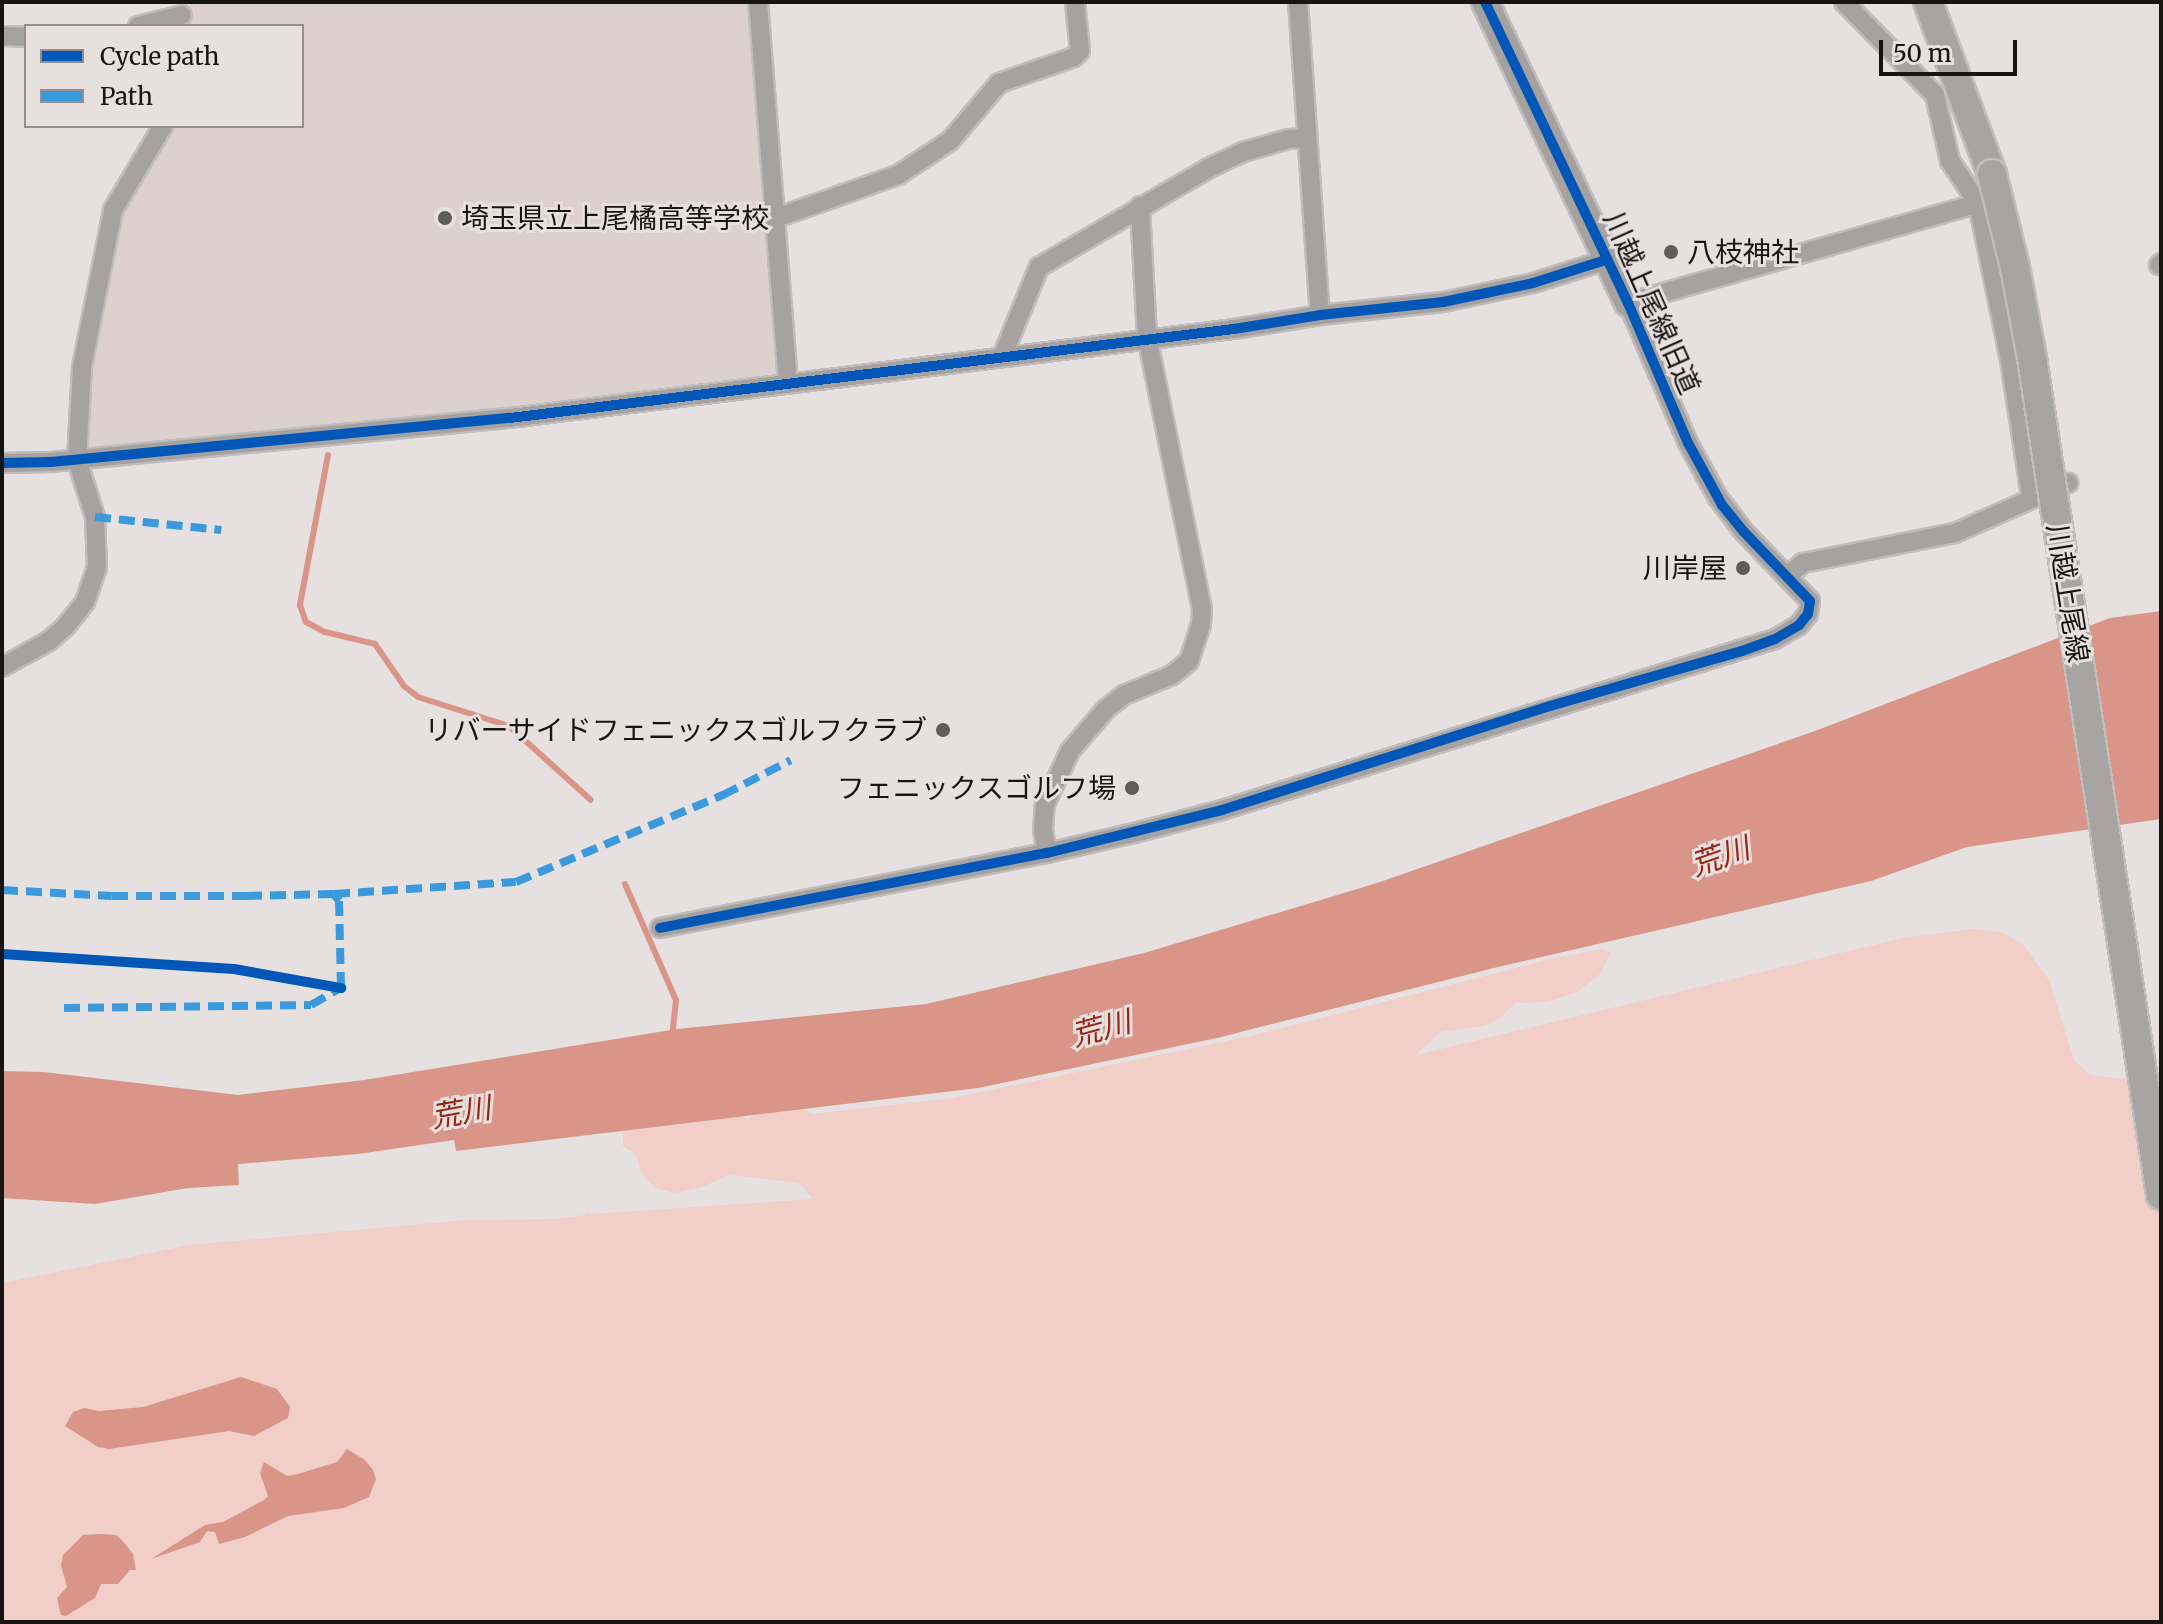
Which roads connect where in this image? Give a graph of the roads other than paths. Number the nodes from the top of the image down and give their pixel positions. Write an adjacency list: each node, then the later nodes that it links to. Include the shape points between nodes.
1 (758, 2): 15 (street)
2 (1075, 2): 15 (street, via 1080,51 1074,57 999,83 950,141 898,175)
3 (1298, 2): 12 (street)
4 (1485, 2): 16 (street, 川越上尾線旧道)
5 (1844, 2): 13 (street, via 1935,95 1950,161)
6 (1928, 2): 30 (main road, 川越上尾線, bridge, via 1992,174 2015,267)
7 (182, 14): 8 (street)
8 (145, 24)
9 (2, 36): 10 (street)
10 (24, 37)
11 (162, 128): 22 (street, via 113,210 82,367)
12 (1307, 138): 14 (street, via 1243,152); 18 (street)
13 (1978, 203): 17 (street); 25 (street)
14 (1140, 206): 19 (street); 20 (street, via 1039,267)
15 (773, 219): 21 (street)
16 (1606, 260): 17 (street, 川越上尾線旧道); 18 (street, via 1533,283 1443,302)
17 (1628, 303): 26 (street, 川越上尾線旧道, via 1688,443 1718,498)
18 (1320, 315): 19 (street)
19 (1147, 337): 20 (street); 28 (street, via 1202,609 1198,643 1189,661 1172,675 1124,695 1106,709 1070,751 1045,804)
20 (1003, 355): 21 (street)
21 (788, 382): 22 (street, via 510,418)
22 (77, 460): 23 (street); 27 (street, via 95,517 97,567 85,602 49,641)
23 (2, 463)
24 (2068, 483): 25 (street)
25 (2031, 496): 26 (street, via 1955,533 1803,563)
26 (1787, 576): 28 (street, 川越上尾線旧道, via 1810,601 1808,614 1775,639 1222,810)
27 (2, 667)
28 (1047, 853): 29 (street)
29 (660, 928)
30 (2161, 1195)

